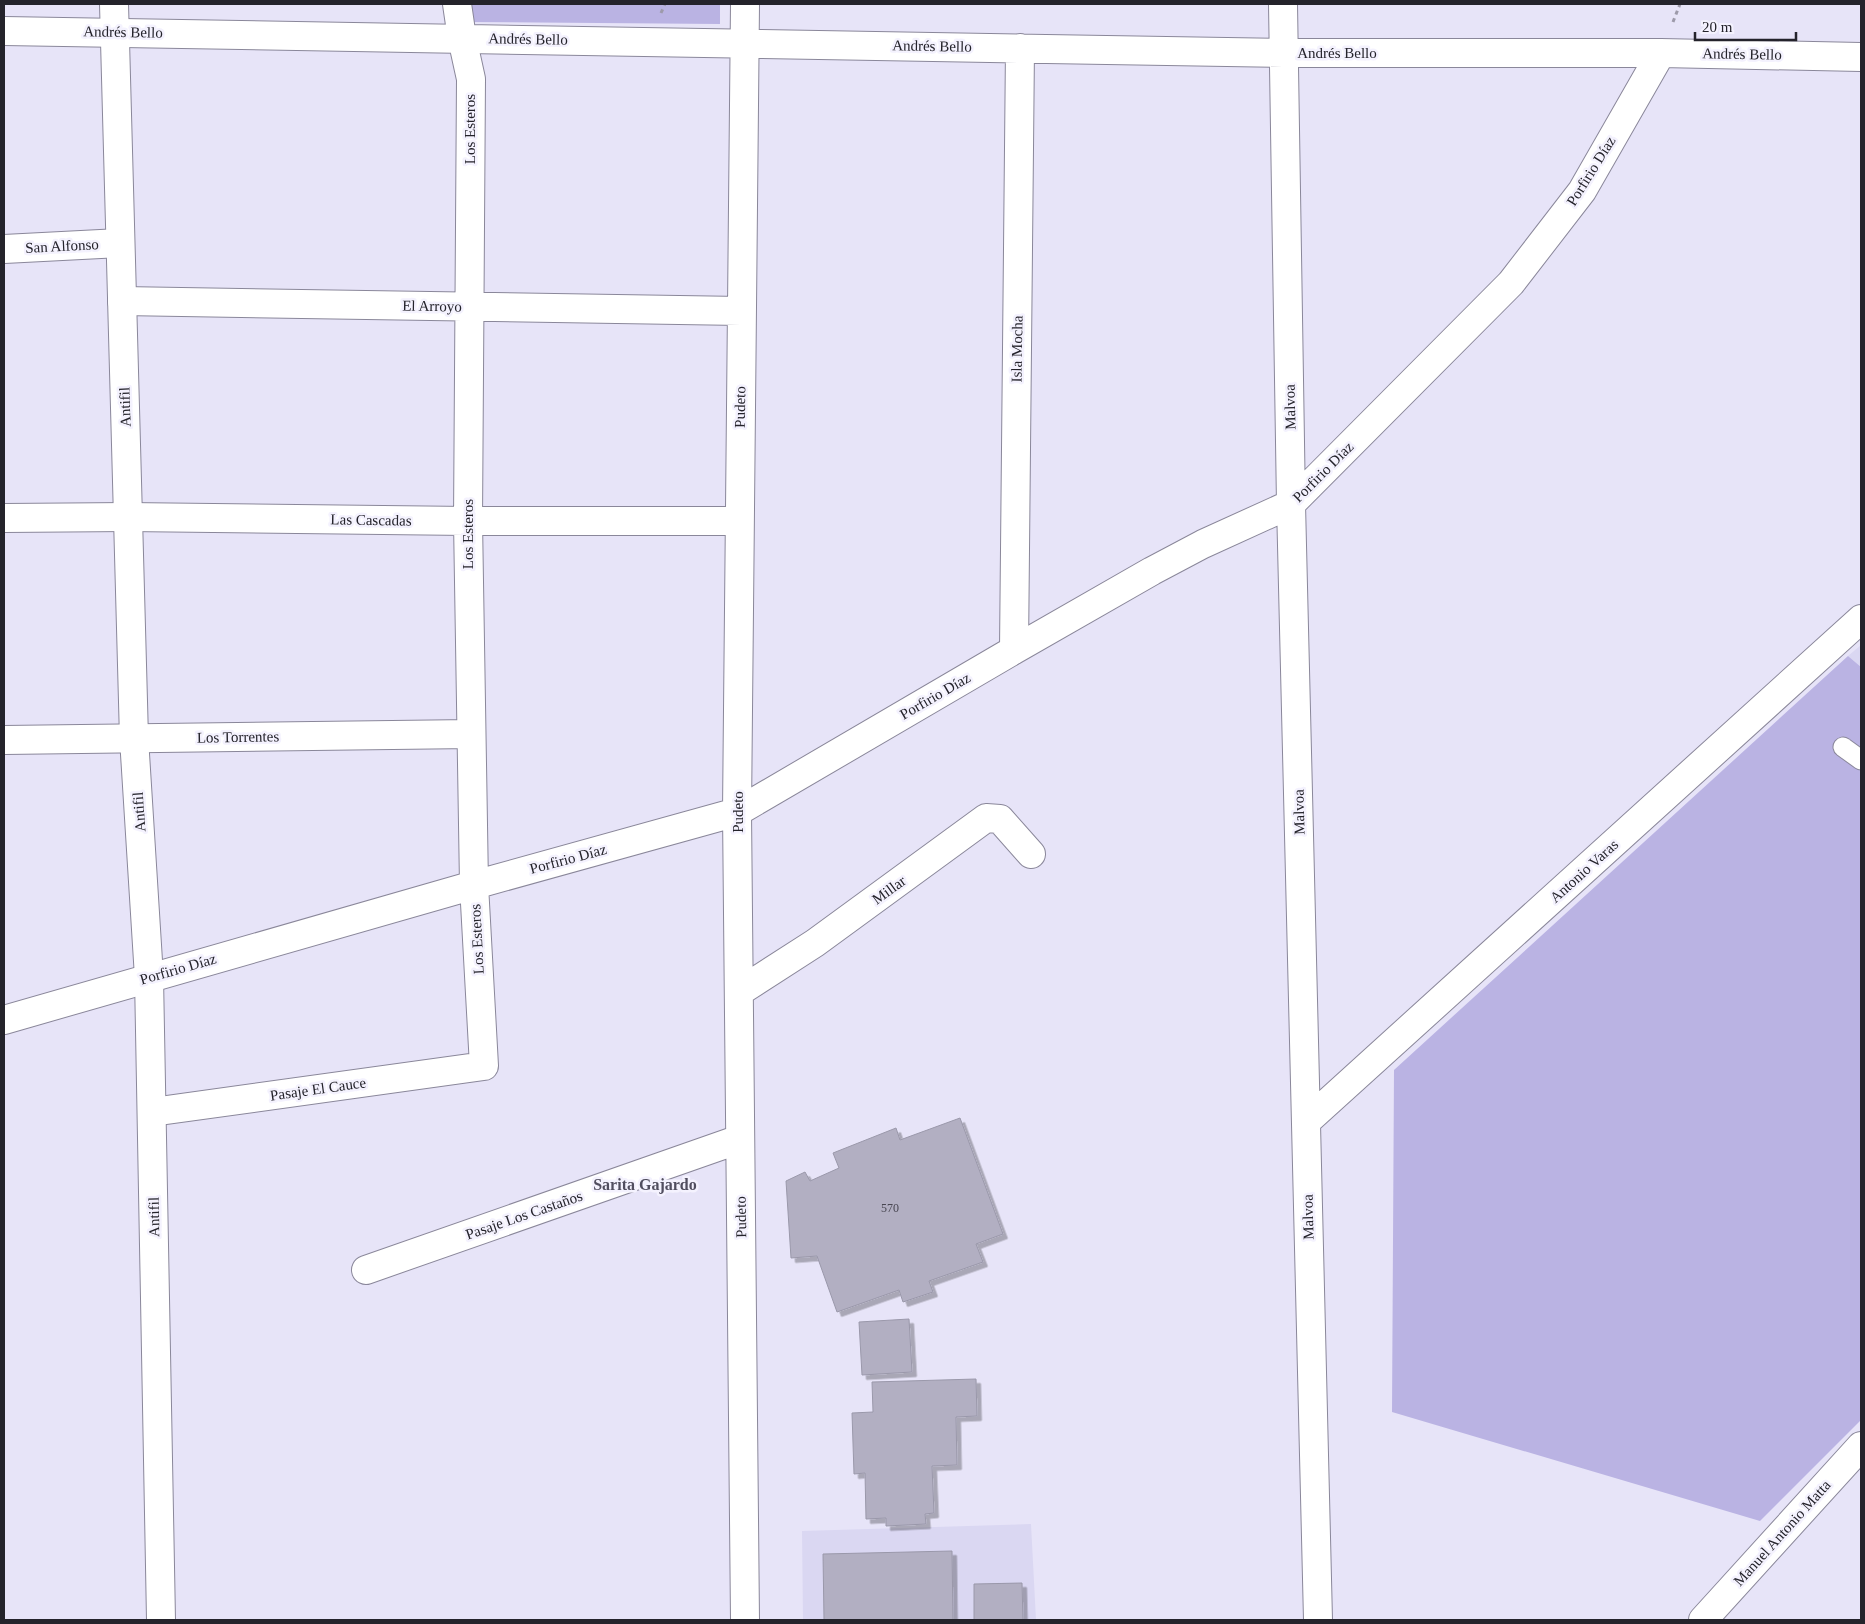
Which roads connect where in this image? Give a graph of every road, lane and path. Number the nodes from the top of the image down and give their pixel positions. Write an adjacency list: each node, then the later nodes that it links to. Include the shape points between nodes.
1 (114, 4): 6 (street, Antifil)
2 (457, 4): 7 (street, Los Esteros)
3 (745, 4): 8 (street, Pudeto)
4 (1283, 4): 10 (street, Malvoa)
5 (4, 31): 6 (street, Andrés Bello)
6 (114, 32): 7 (street, Andrés Bello); 13 (street, Antifil)
7 (462, 38): 8 (street, Andrés Bello); 16 (street, Los Esteros, via 471,79)
8 (744, 43): 9 (street, Andrés Bello); 17 (street, Pudeto)
9 (1020, 48): 10 (street, Andrés Bello); 24 (street, Isla Mocha)
10 (1283, 52): 11 (street, Andrés Bello); 18 (street, Malvoa)
11 (1661, 52): 12 (street, Andrés Bello); 18 (street, Porfirio Díaz, via 1582,191 1511,282)
12 (1861, 57)
13 (120, 243): 14 (street, San Alfonso); 15 (street, Antifil)
14 (4, 249)
15 (122, 301): 16 (street, El Arroyo); 19 (street, Antifil)
16 (469, 307): 17 (street, El Arroyo); 21 (street, Los Esteros)
17 (741, 312): 22 (street, Pudeto)
18 (1291, 504): 24 (street, Porfirio Díaz, via 1178,558); 38 (street, Malvoa)
19 (128, 517): 20 (street, Las Cascadas); 21 (street, Las Cascadas); 26 (street, Antifil)
20 (4, 518)
21 (468, 521): 22 (street, Las Cascadas); 25 (street, Los Esteros)
22 (739, 521): 30 (street, Pudeto)
23 (1861, 619): 38 (street, Antonio Varas)
24 (1014, 650): 30 (street, Porfirio Díaz)
25 (471, 734): 26 (street, Los Torrentes); 32 (street, Los Esteros)
26 (134, 738): 27 (street, Los Torrentes); 33 (street, Antifil)
27 (4, 740)
28 (1843, 747): 29 (lane)
29 (1861, 760)
30 (738, 812): 32 (street, Porfirio Díaz); 34 (street, Pudeto)
31 (1031, 854): 34 (street, Millar, via 1000,819 986,818 816,943)
32 (474, 885): 33 (street, Porfirio Díaz); 36 (street, Los Esteros)
33 (149, 977): 35 (street, Porfirio Díaz); 37 (street, Antifil)
34 (739, 992): 39 (street, Pudeto)
35 (4, 1020)
36 (484, 1066): 37 (street, Pasaje El Cauce)
37 (152, 1112): 42 (street, Antifil)
38 (1306, 1122): 44 (street, Malvoa)
39 (740, 1140): 40 (street, Pasaje Los Castaños); 43 (street, Pudeto)
40 (366, 1270)
41 (1861, 1446): 45 (street, Manuel Antonio Matta)
42 (161, 1620)
43 (745, 1620)
44 (1318, 1620)
45 (1703, 1620)

